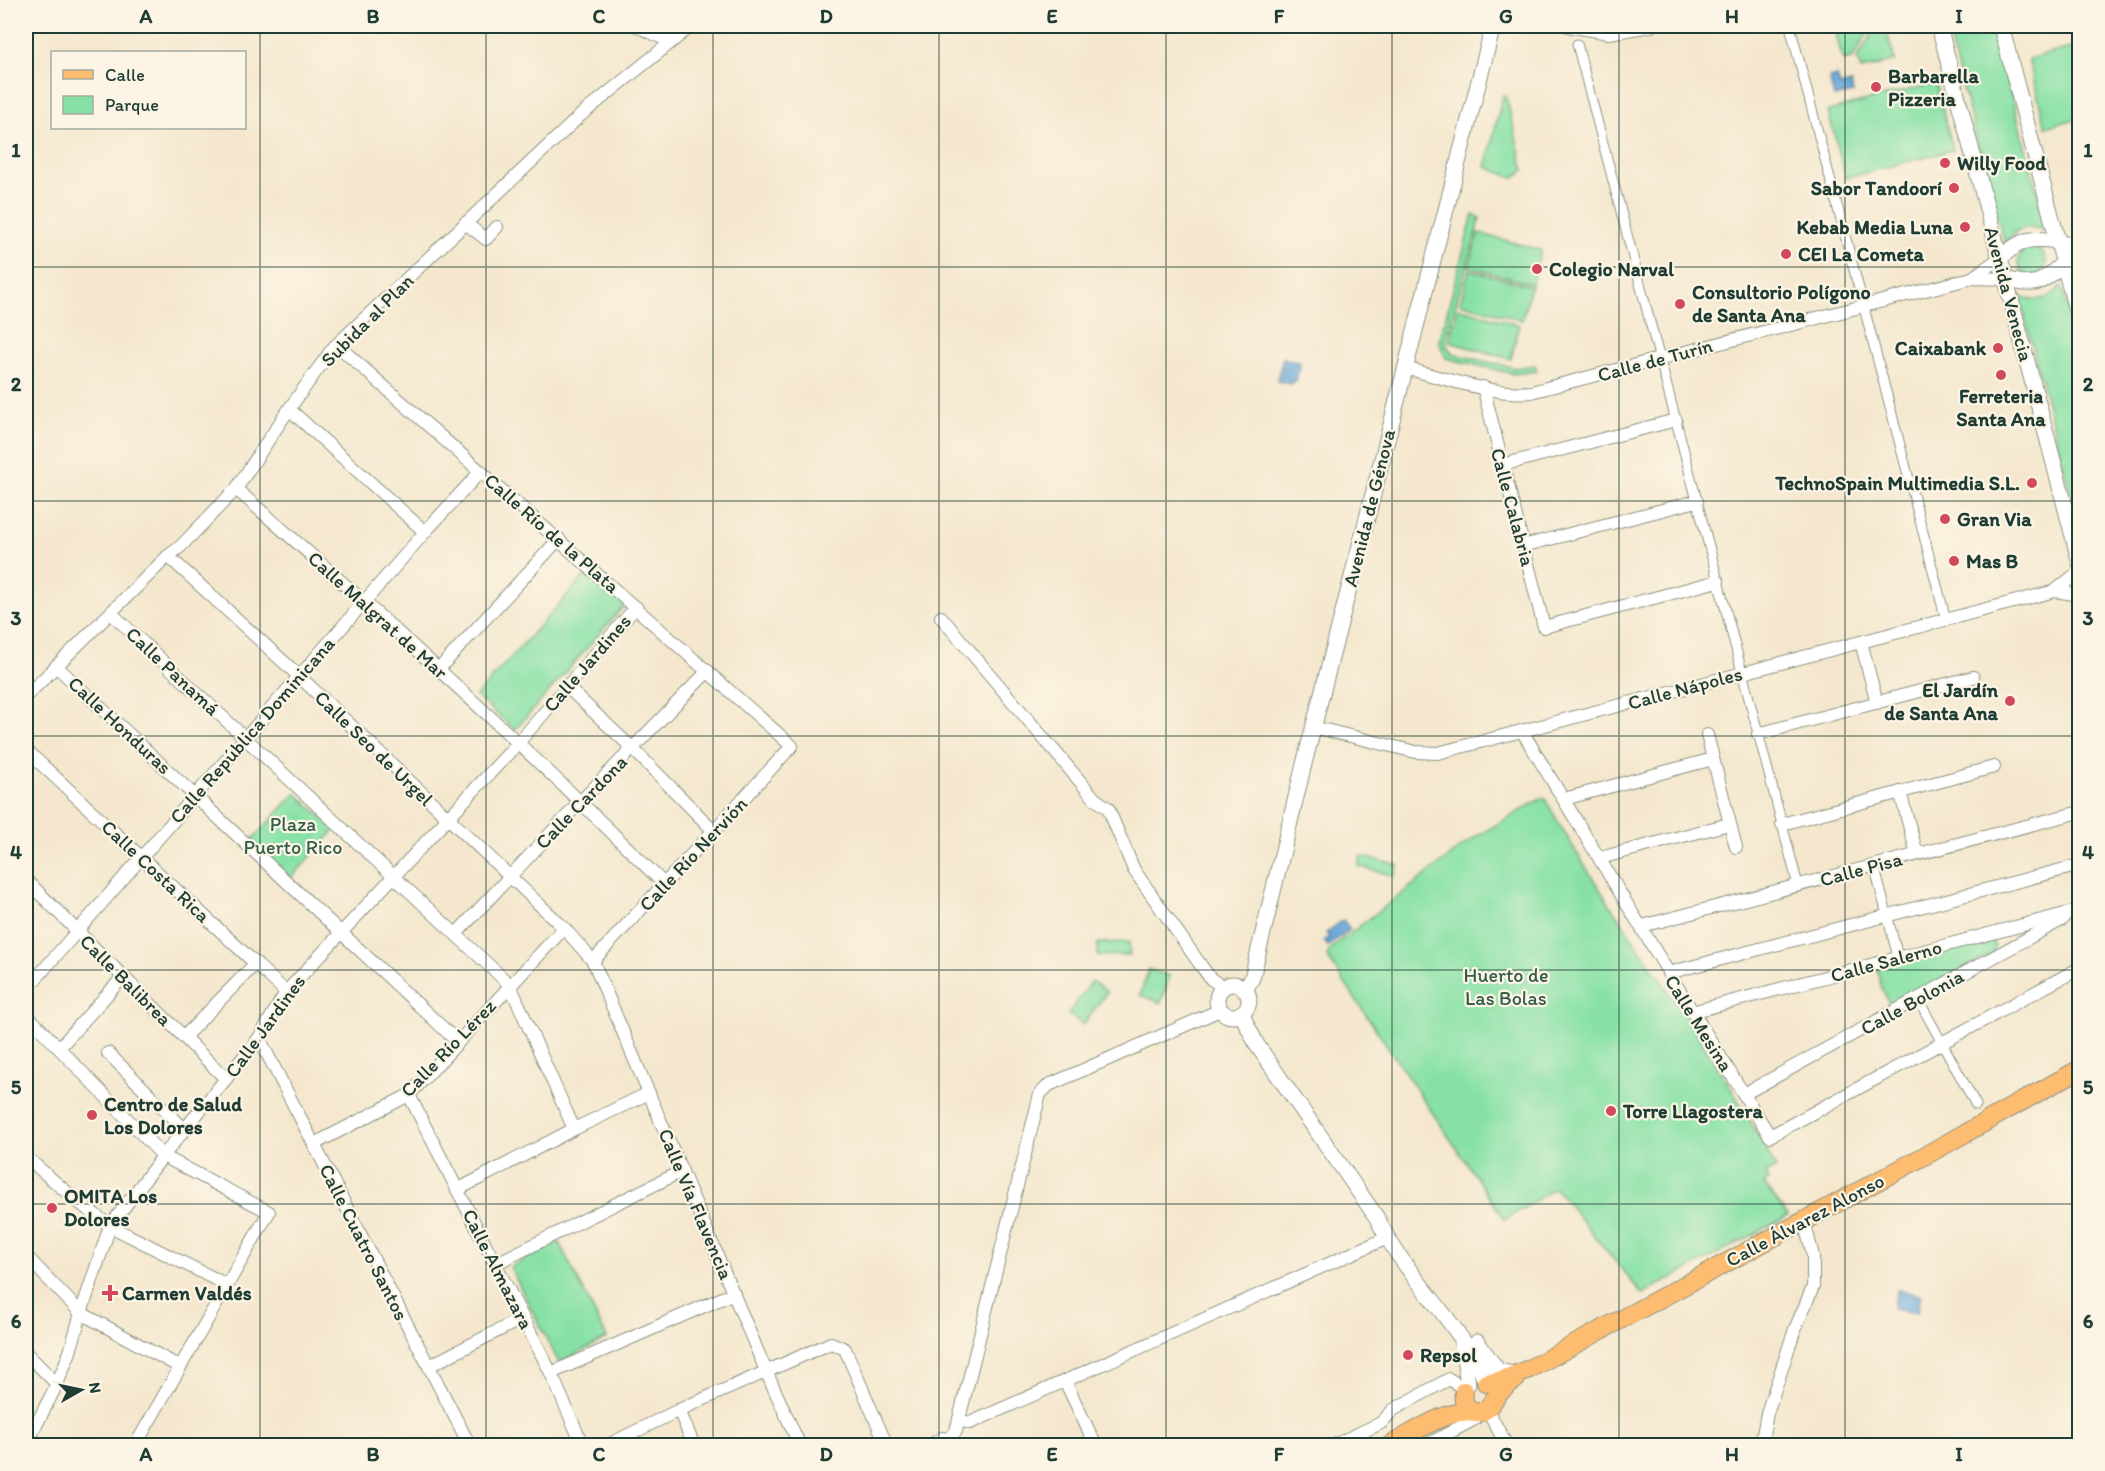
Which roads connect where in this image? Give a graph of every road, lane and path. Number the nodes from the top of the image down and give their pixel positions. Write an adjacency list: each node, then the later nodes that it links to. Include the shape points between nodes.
1 (637, 26): 9 (street)
2 (691, 26): 9 (street, Subida al Plan)
3 (1493, 26): 24 (street, Avenida de Génova)
4 (1568, 26): 5 (street, via 1609,33)
5 (1652, 26)
6 (1790, 26): 20 (street)
7 (1939, 26): 16 (street, Avenida Venecia)
8 (2001, 26): 13 (street)
9 (671, 42): 11 (street, Subida al Plan, via 581,115)
10 (1576, 44): 23 (street)
11 (465, 223): 12 (street, via 486,239); 22 (street, Subida al Plan)
12 (497, 227)
13 (2057, 241): 14 (street); 16 (street, via 2034,238 2017,242); 17 (street)
14 (2079, 244)
15 (2079, 254): 17 (street)
16 (2000, 258): 18 (street, Calle de Turín); 19 (street, Avenida Venecia)
17 (2063, 263): 19 (street, via 2046,280 2028,284); 21 (street)
18 (1972, 278): 19 (street, Calle de Turín); 20 (street, Calle de Turín)
19 (2005, 279): 36 (street, Avenida Venecia)
20 (1864, 306): 23 (street, Calle de Turín); 45 (street)
21 (2079, 325)
22 (337, 345): 26 (street, Subida al Plan); 29 (street, Calle Río de la Plata)
23 (1660, 359): 25 (street, Calle de Turín, via 1531,392 1508,393); 27 (street)
24 (1405, 368): 25 (street, Calle de Turín); 56 (street, Avenida de Génova)
25 (1483, 387): 28 (street, Calle Calabria)
26 (289, 409): 30 (street, Subida al Plan); 32 (street)
27 (1676, 420): 28 (street); 31 (street)
28 (1502, 465): 34 (street, Calle Calabria)
29 (481, 471): 32 (street, Calle República Dominicana); 33 (street, Calle Río de la Plata)
30 (236, 489): 35 (street, Subida al Plan); 41 (street, Calle Malgrat de Mar)
31 (1697, 501): 34 (street); 38 (street)
32 (425, 532): 41 (street, Calle República Dominicana)
33 (559, 539): 42 (street, Calle Río de la Plata); 48 (street)
34 (1523, 546): 38 (street, Calle Calabria, via 1544,627)
35 (168, 556): 43 (street, Subida al Plan); 51 (street, Calle Seo de Urgel)
36 (2079, 563)
37 (2079, 571): 39 (street, Calle Nápoles)
38 (1718, 581): 50 (street)
39 (2055, 591): 40 (street, Calle Nápoles); 45 (street, Calle Nápoles)
40 (2079, 595)
41 (365, 602): 48 (street, Calle Malgrat de Mar); 51 (street, Calle República Dominicana)
42 (636, 607): 49 (street, Calle Río de la Plata); 53 (street, Calle Jardines)
43 (111, 613): 47 (street, Subida al Plan); 60 (street, Calle Panamá)
44 (940, 617): 101 (street, via 1095,799 1108,808 1134,870 1211,979)
45 (1946, 620): 46 (street, Calle Nápoles)
46 (1861, 642): 50 (street, Calle Nápoles); 55 (street)
47 (56, 666): 54 (street, Subida al Plan); 68 (street, Calle Honduras)
48 (438, 669): 61 (street, Calle Malgrat de Mar)
49 (708, 671): 62 (street, Calle Río de la Plata); 63 (street, Calle Cardona)
50 (1743, 673): 57 (street, Calle Nápoles); 58 (street)
51 (299, 676): 60 (street, Calle República Dominicana); 72 (street, Calle Seo de Urgel)
52 (1973, 677): 55 (street)
53 (566, 686): 61 (street, Calle Jardines); 63 (street)
54 (26, 696)
55 (1877, 703): 58 (street)
56 (1314, 727): 57 (street, Calle Nápoles, via 1430,753); 103 (street, Avenida de Génova, via 1252,978)
57 (1522, 731): 69 (street, Calle Mesina)
58 (1758, 734): 74 (street)
59 (1707, 735): 65 (street)
60 (245, 738): 68 (street, Calle República Dominicana); 82 (street, Calle Panamá)
61 (518, 743): 70 (street, Calle Malgrat de Mar); 72 (street, Calle Jardines)
62 (792, 747): 75 (street, Calle Río Nervión)
63 (632, 748): 70 (street, Calle Cardona); 75 (street)
64 (26, 750): 78 (street, Calle Costa Rica)
65 (1713, 759): 69 (street); 73 (street)
66 (1994, 767): 67 (street)
67 (1900, 792): 74 (street); 77 (street)
68 (196, 795): 78 (street, Calle República Dominicana); 92 (street, Calle Honduras)
69 (1564, 799): 79 (street, Calle Mesina)
70 (581, 801): 83 (street, Calle Cardona); 85 (street, Calle Malgrat de Mar)
71 (2079, 812): 77 (street, Calle Pisa)
72 (448, 819): 82 (street, Calle Jardines); 83 (street, Calle Seo de Urgel)
73 (1730, 824): 76 (street); 79 (street)
74 (1782, 824): 86 (street)
75 (714, 831): 85 (street, Calle Río Nervión)
76 (1736, 848)
77 (1917, 854): 80 (street, Calle Pisa)
78 (141, 857): 91 (street, Calle República Dominicana); 96 (street, Calle Costa Rica)
79 (1600, 858): 89 (street, Calle Mesina)
80 (1874, 865): 86 (street, Calle Pisa); 88 (street)
81 (2079, 865): 88 (street)
82 (393, 875): 92 (street, Calle Jardines); 93 (street, Calle Panamá)
83 (510, 877): 90 (street, Calle Vía Flavencia); 93 (street, Calle Cardona)
84 (26, 880): 91 (street, Calle Balibrea)
85 (665, 885): 95 (street, Calle Río Nervión)
86 (1798, 885): 89 (street, Calle Pisa)
87 (2079, 910): 94 (street, Calle Salerno); 105 (street, Calle Bolonia)
88 (1887, 915): 94 (street); 98 (street)
89 (1642, 926): 98 (street, Calle Mesina)
90 (564, 928): 95 (street, Calle Vía Flavencia); 100 (street, Calle Río Lérez)
91 (77, 931): 99 (street, Calle Balibrea); 102 (street, Calle República Dominicana)
92 (341, 932): 104 (street, Calle Jardines); 113 (street, Calle Honduras)
93 (456, 934): 100 (street, Calle Panamá)
94 (1898, 957): 107 (street, Calle Salerno)
95 (593, 961): 118 (street, Calle Vía Flavencia)
96 (256, 963): 104 (street, Calle Costa Rica); 110 (street)
97 (2079, 968): 112 (street, Calle Mesina)
98 (1668, 974): 107 (street, Calle Mesina)
99 (123, 977): 110 (street, Calle Balibrea); 114 (street)
100 (510, 985): 113 (street, Calle Río Lérez); 122 (street)
101 (1223, 987): 103 (street, via 1237,985); 106 (street, via 1217,998)
102 (26, 990)
103 (1245, 990): 108 (street, via 1248,1002)
104 (286, 992): 111 (street, Calle Jardines)
105 (1918, 999): 112 (street); 119 (street, Calle Bolonia)
106 (1220, 1010): 108 (street, via 1230,1016); 150 (street, via 1049,1085 1040,1094)
107 (1692, 1012): 119 (street, Calle Mesina)
108 (1241, 1013): 131 (street, via 1257,1046)
109 (26, 1014): 114 (street)
110 (183, 1037): 117 (street, Calle Balibrea)
111 (259, 1038): 117 (street, Calle Jardines); 124 (street, Calle Cuatro Santos)
112 (1941, 1041): 119 (street, Calle Mesina, via 1770,1136); 121 (street)
113 (458, 1042): 120 (street, Calle Río Lérez)
114 (58, 1048): 125 (street)
115 (108, 1053): 123 (street)
116 (2079, 1069): 129 (main road, Calle Álvarez Alonso)
117 (226, 1079): 123 (street, Calle Jardines)
118 (649, 1093): 122 (street); 127 (street, Calle Vía Flavencia)
119 (1744, 1094)
120 (409, 1095): 124 (street, Calle Río Lérez); 128 (street, Calle Almazara)
121 (1976, 1105)
122 (574, 1129): 128 (street)
123 (185, 1130): 125 (street, Calle Jardines)
124 (314, 1144): 140 (street, Calle Cuatro Santos)
125 (163, 1156): 130 (street, Calle Jardines); 134 (street, via 268,1212)
126 (26, 1157): 130 (street)
127 (682, 1171): 133 (street); 135 (street, Calle Vía Flavencia)
128 (457, 1190): 133 (street, Calle Almazara)
129 (1804, 1221): 143 (main road, Calle Álvarez Alonso); 166 (street, via 1813,1256 1813,1287 1767,1413)
130 (110, 1226): 134 (street); 136 (street, Calle Jardines)
131 (1387, 1238): 137 (street); 145 (street)
132 (26, 1256): 136 (street)
133 (495, 1264): 138 (street, Calle Almazara)
134 (227, 1285): 141 (street)
135 (734, 1293): 142 (street, Calle Vía Flavencia); 144 (street)
136 (81, 1313): 141 (street); 146 (street, Calle Jardines)
137 (1446, 1316): 143 (street, via 1471,1334 1499,1372); 147 (street, via 1476,1359)
138 (523, 1318): 140 (street); 144 (street, Calle Almazara)
139 (26, 1353): 146 (street)
140 (429, 1366): 154 (street, Calle Cuatro Santos)
141 (180, 1367): 153 (street)
142 (766, 1371): 149 (street); 158 (street, Calle Vía Flavencia); 159 (street, via 831,1343 845,1348)
143 (1524, 1371): 147 (main road, Calle Álvarez Alonso); 148 (main road, Calle Álvarez Alonso)
144 (551, 1373): 155 (street, Calle Almazara)
145 (1065, 1381): 150 (street, via 970,1423); 161 (street)
146 (57, 1384): 152 (street, Calle Jardines)
147 (1471, 1387): 148 (main road, via 1493,1393); 148 (main road, via 1463,1397 1466,1405); 151 (main road); 162 (street, via 1449,1379 1393,1410 1381,1424)
148 (1489, 1408): 151 (main road, via 1463,1411); 164 (street, Calle Álvarez Alonso); 165 (street)
149 (679, 1410): 156 (street); 157 (street)
150 (959, 1420): 160 (street, via 952,1437)
151 (1433, 1422): 163 (main road)
152 (26, 1445)
153 (135, 1446)
154 (470, 1446)
155 (583, 1446)
156 (606, 1446)
157 (694, 1446)
158 (800, 1446)
159 (887, 1446)
160 (929, 1446)
161 (1096, 1446)
162 (1332, 1446)
163 (1389, 1446)
164 (1425, 1446)
165 (1507, 1446)
166 (1761, 1446)

